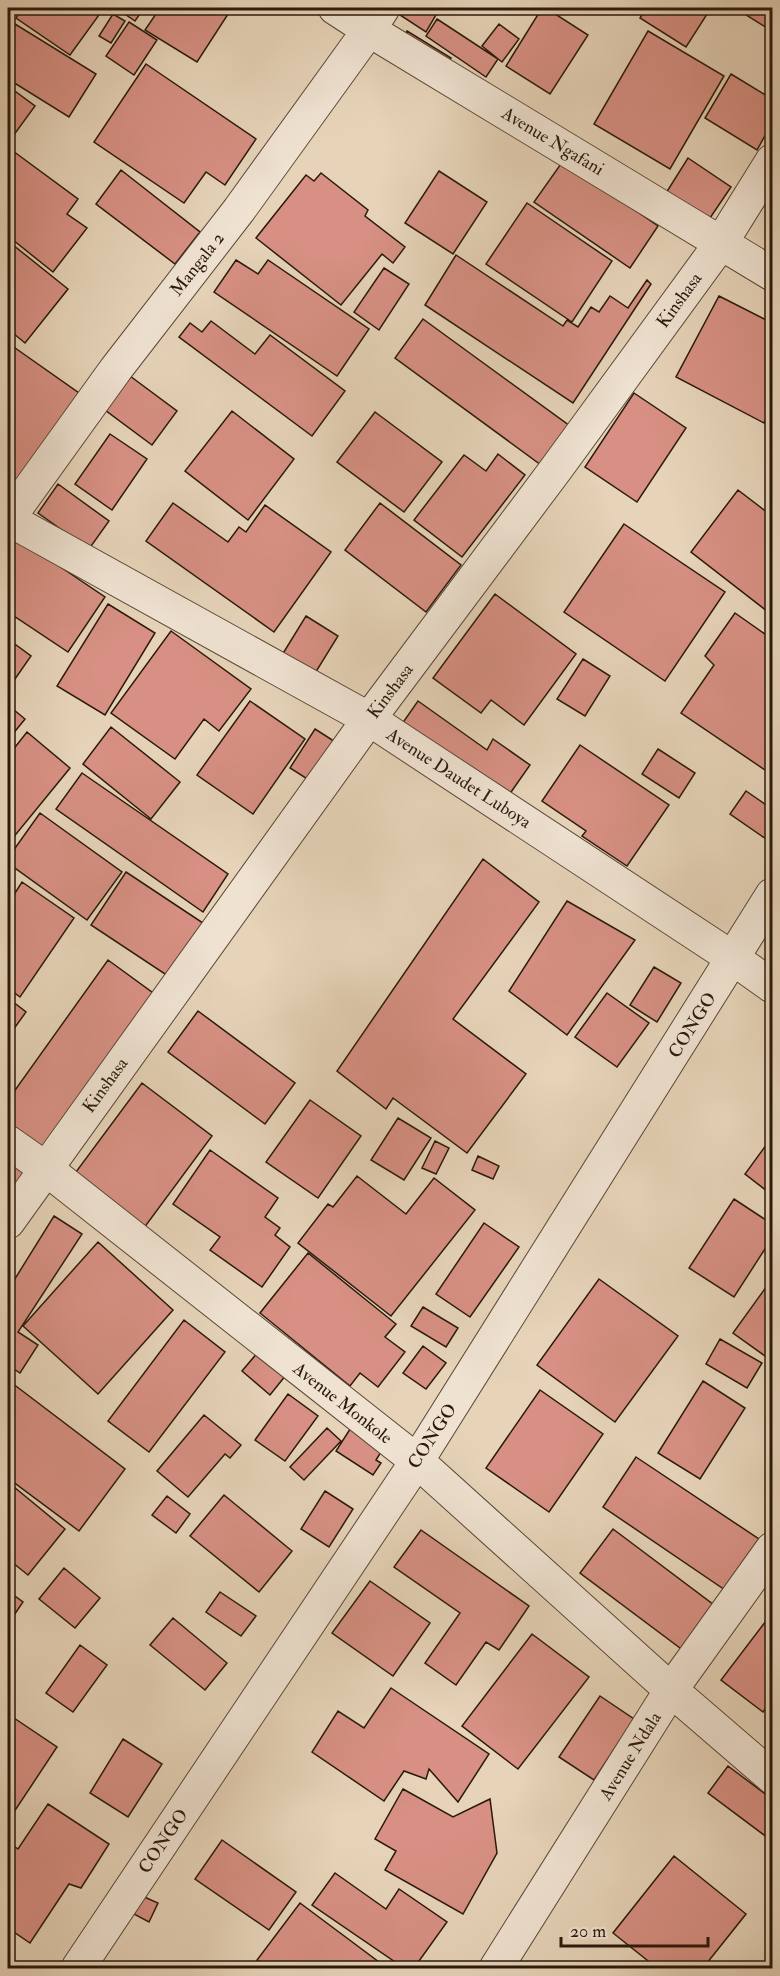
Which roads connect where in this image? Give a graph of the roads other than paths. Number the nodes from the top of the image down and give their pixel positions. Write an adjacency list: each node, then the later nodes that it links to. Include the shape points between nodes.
1 (335, 8): 2 (street, Avenue Ngafani)
2 (376, 19): 4 (street, Avenue Ngafani); 6 (street, Mangala 2)
3 (772, 160): 4 (street, Kinshasa)
4 (721, 243): 5 (street, Avenue Ngafani); 7 (street, Kinshasa)
5 (772, 274)
6 (8, 519): 7 (street, Avenue Daudet Luboya)
7 (369, 719): 9 (street, Avenue Daudet Luboya); 12 (street, Kinshasa)
8 (772, 895): 9 (street, CONGO)
9 (734, 959): 10 (street, Avenue Daudet Luboya); 14 (street, CONGO)
10 (772, 986)
11 (8, 1142): 12 (street, Avenue Monkole)
12 (45, 1168): 13 (street, Kinshasa); 14 (street, Avenue Monkole)
13 (8, 1222)
14 (417, 1461): 16 (street, Avenue Monkole); 18 (street, CONGO)
15 (772, 1549): 16 (street, Avenue Ndala)
16 (671, 1690): 17 (street, Avenue Monkole); 19 (street, Avenue Ndala)
17 (772, 1777)
18 (78, 1968)
19 (496, 1968)

